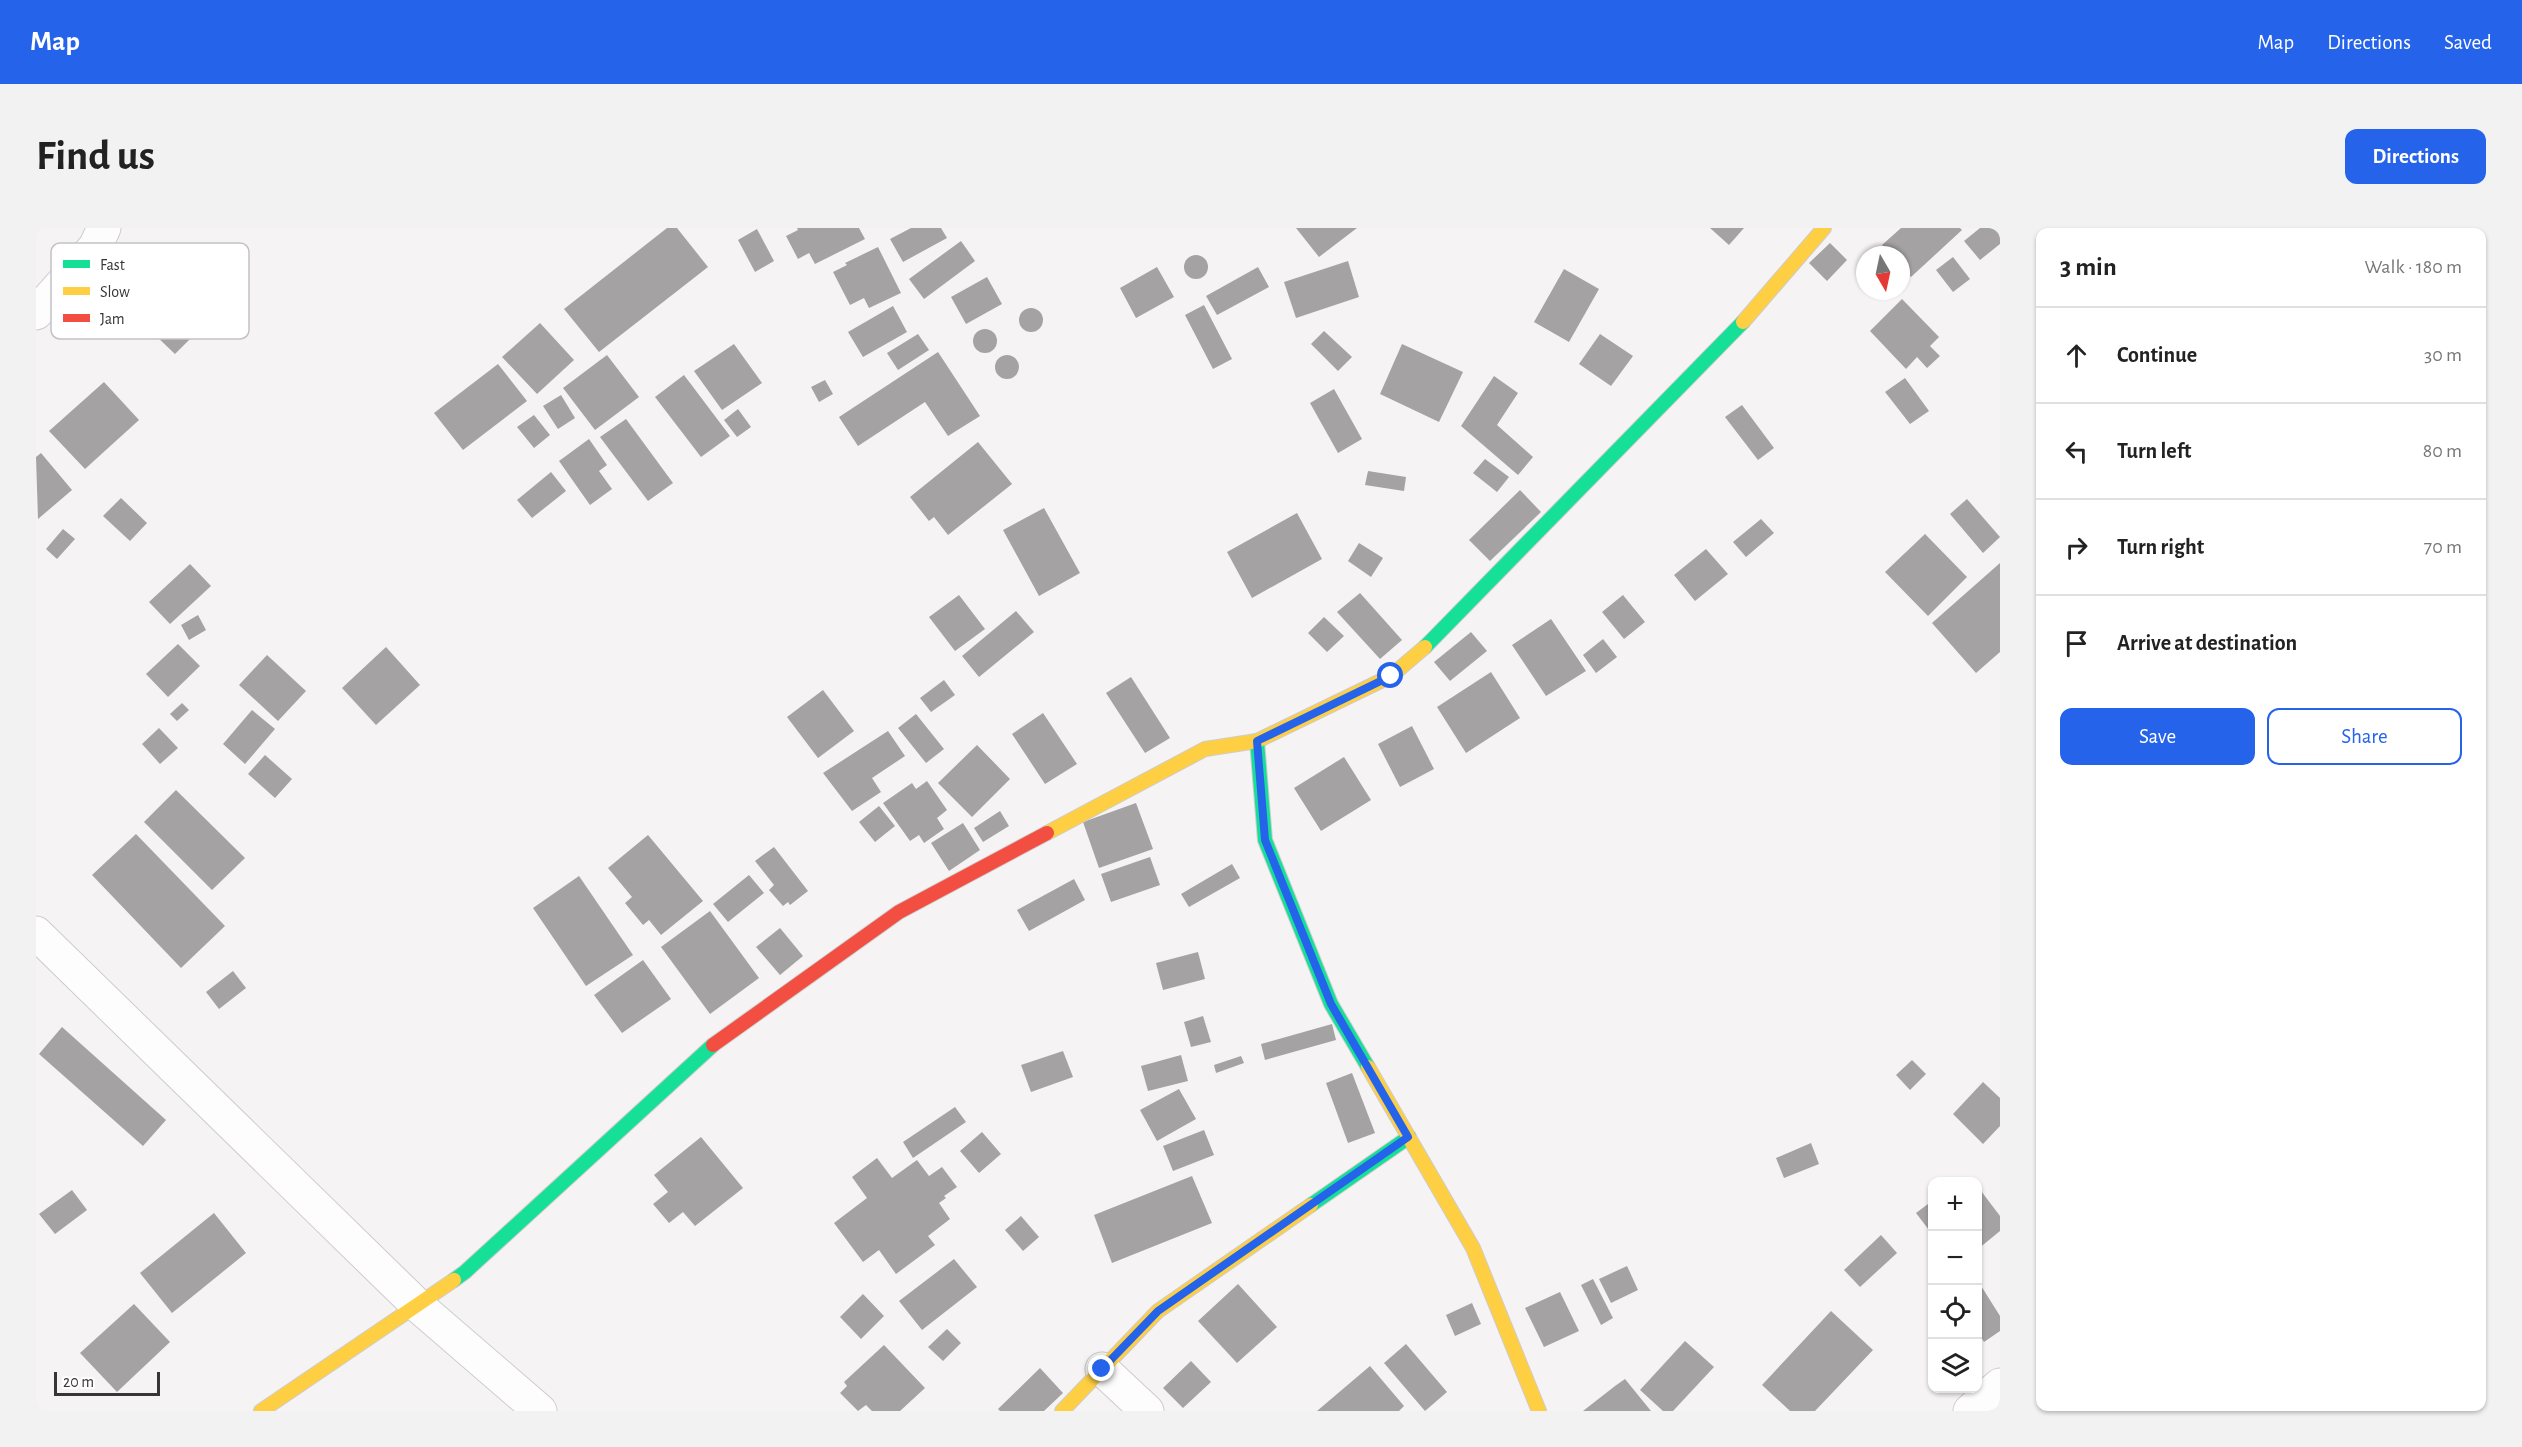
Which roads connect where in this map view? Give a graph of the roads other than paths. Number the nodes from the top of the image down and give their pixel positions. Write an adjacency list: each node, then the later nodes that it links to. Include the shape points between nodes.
1 (105, 228): 3 (street)
2 (1824, 228): 6 (street, via 1762,303 1433,640 1391,676)
3 (97, 243)
4 (51, 296): 5 (street)
5 (36, 313)
6 (1257, 741): 8 (street, via 1265,840 1331,1004); 9 (street, via 1205,749 899,912 721,1038 465,1272)
7 (36, 933): 9 (street)
8 (1408, 1137): 10 (street, via 1158,1311); 16 (street, via 1473,1248)
9 (416, 1304): 12 (street); 13 (street)
10 (1102, 1369): 14 (street); 15 (street)
11 (2000, 1385): 17 (street)
12 (261, 1411)
13 (540, 1411)
14 (1062, 1411)
15 (1147, 1411)
16 (1539, 1411)
17 (1970, 1411)

